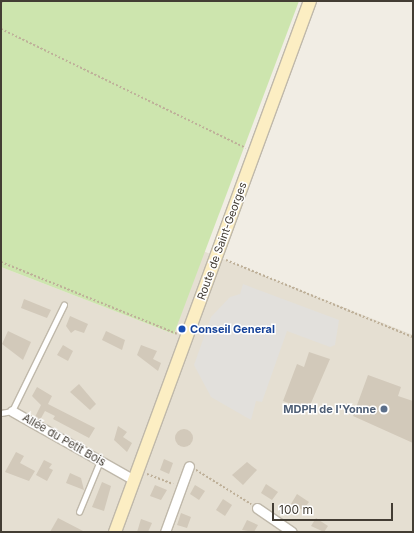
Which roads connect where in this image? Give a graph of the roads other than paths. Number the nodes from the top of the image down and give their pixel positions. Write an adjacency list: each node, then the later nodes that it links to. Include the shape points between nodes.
1 (310, 1): 7 (main road, Route de Saint-Georges)
2 (64, 305): 3 (lane, Allée du Petit Bois)
3 (12, 411): 4 (lane); 5 (street, Allée du Petit Bois)
4 (1, 413)
5 (100, 461): 7 (street, Allée du Petit Bois); 9 (lane)
6 (189, 466): 11 (street)
7 (136, 475): 10 (main road, Route de Saint-Georges)
8 (257, 508): 12 (street)
9 (80, 512)
10 (115, 532)
11 (165, 532)
12 (292, 532)

